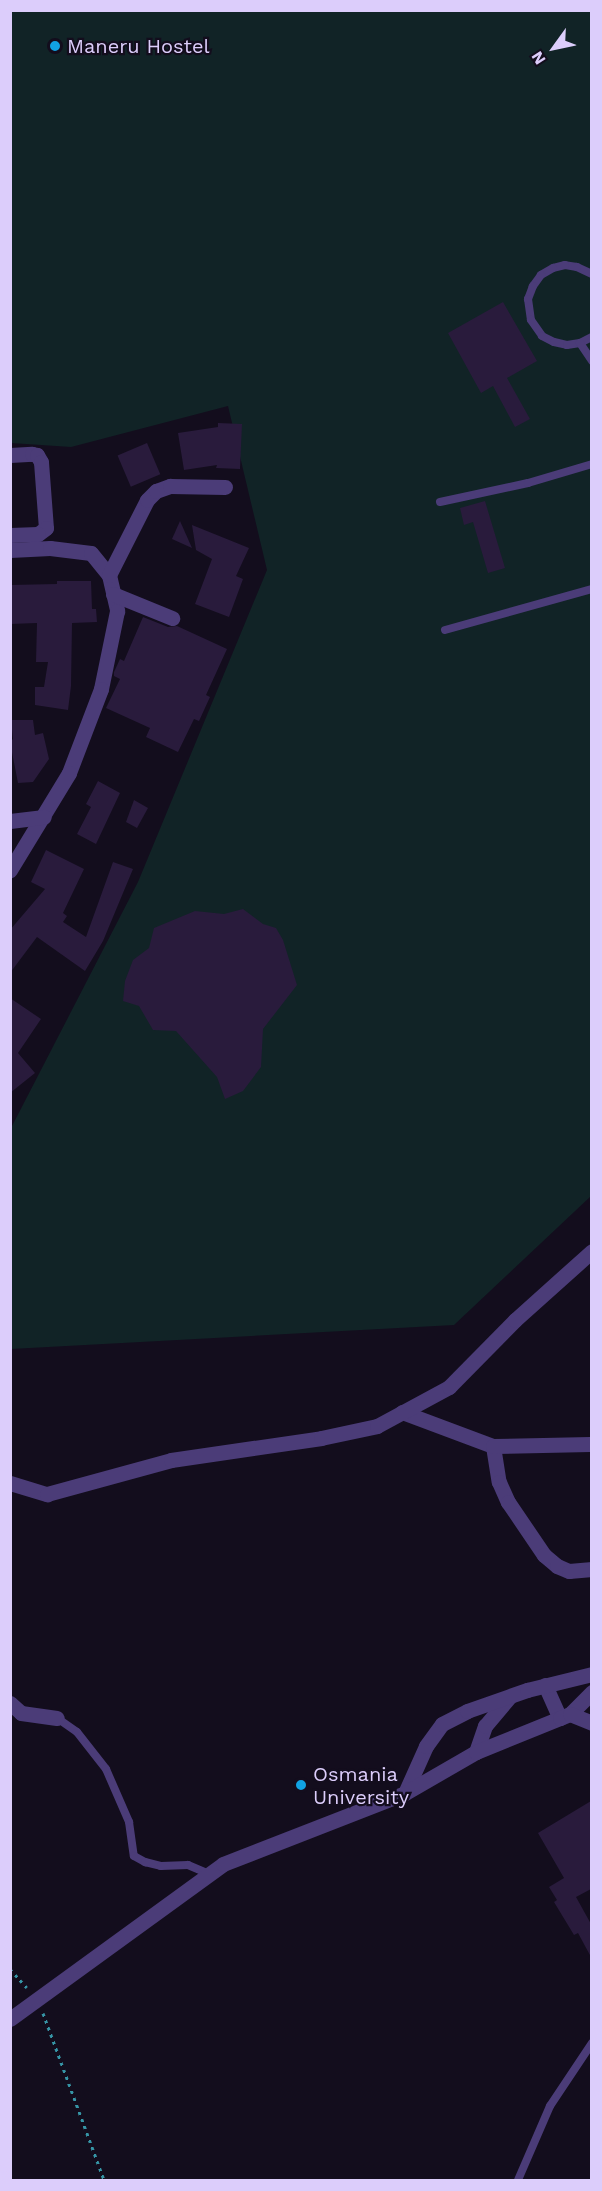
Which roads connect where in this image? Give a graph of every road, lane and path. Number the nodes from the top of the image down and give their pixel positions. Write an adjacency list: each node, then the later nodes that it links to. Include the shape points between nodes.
1 (591, 274): 3 (lane, via 565,265 541,276 528,299 528,322 542,336 567,345)
2 (591, 337): 3 (lane)
3 (580, 343): 4 (lane)
4 (591, 361)
5 (10, 455): 9 (street, via 37,455 41,462 45,528 38,534)
6 (591, 464): 8 (lane, via 528,483)
7 (225, 487): 11 (street, via 170,486 156,491 147,500)
8 (440, 502)
9 (10, 535)
10 (10, 550): 11 (street, via 50,548 91,553)
11 (109, 575): 13 (street)
12 (591, 589): 15 (lane)
13 (113, 594): 14 (street); 16 (street, via 117,611 101,689 69,773)
14 (172, 618)
15 (445, 630)
16 (44, 817): 17 (street); 18 (street)
17 (10, 821)
18 (10, 870)
19 (591, 1251): 20 (street, via 449,1387)
20 (402, 1412): 22 (street); 23 (street, via 377,1426 171,1460 47,1494)
21 (591, 1445): 22 (street)
22 (493, 1446): 24 (street, via 508,1502 544,1556 569,1570)
23 (10, 1484)
24 (591, 1569)
25 (591, 1674): 26 (street)
26 (545, 1685): 28 (street); 30 (street)
27 (591, 1692): 30 (street)
28 (510, 1696): 33 (street, via 485,1726); 34 (street, via 442,1724 426,1746)
29 (10, 1703): 31 (street, via 21,1713)
30 (565, 1716): 32 (street); 33 (street)
31 (57, 1718): 35 (lane, via 76,1732 106,1769 129,1822 134,1856 161,1866 188,1865)
32 (591, 1723)
33 (476, 1752): 34 (street)
34 (405, 1793): 35 (street, via 223,1864)
35 (209, 1874): 37 (street)
36 (10, 1969): 37 (path)
37 (39, 2000): 38 (street); 40 (path)
38 (10, 2019)
39 (591, 2043): 41 (lane, via 550,2106)
40 (104, 2181)
41 (518, 2181)

